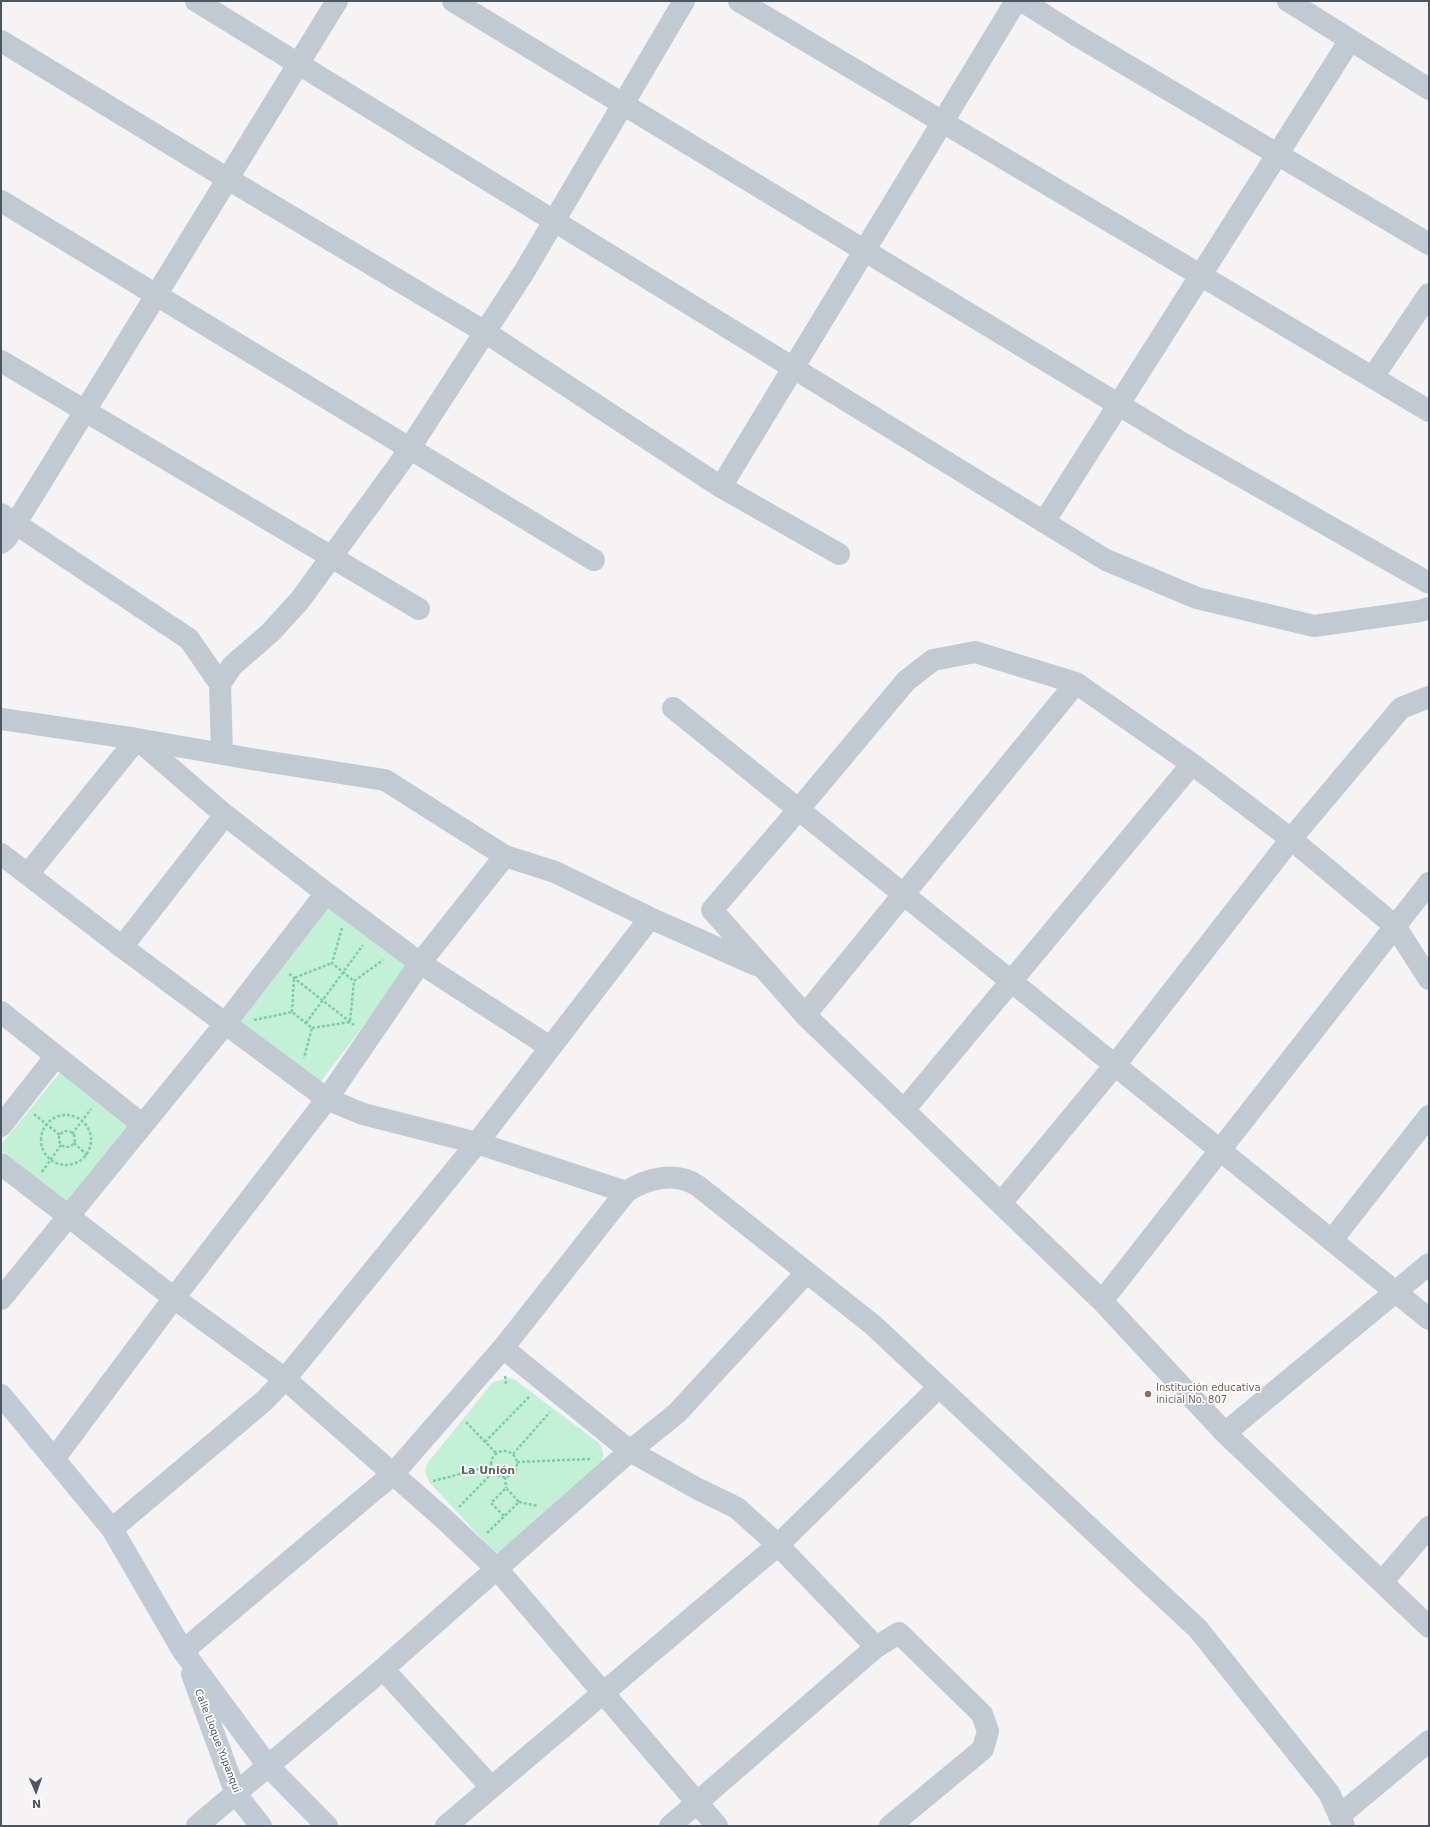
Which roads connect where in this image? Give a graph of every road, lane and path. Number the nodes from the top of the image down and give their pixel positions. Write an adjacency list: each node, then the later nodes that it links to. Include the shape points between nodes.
1 (196, 1): 11 (street)
2 (338, 1): 11 (street)
3 (453, 1): 13 (street)
4 (684, 1): 13 (street)
5 (739, 1): 14 (street)
6 (1016, 1): 14 (street)
7 (1022, 1): 15 (street)
8 (1288, 1): 9 (street)
9 (1350, 40): 12 (street); 15 (street)
10 (1, 41): 16 (street)
11 (299, 64): 16 (street); 18 (street)
12 (1429, 89)
13 (623, 104): 18 (street); 20 (street)
14 (942, 122): 20 (street); 21 (street)
15 (1278, 154): 19 (street); 21 (street)
16 (228, 179): 23 (street); 24 (street)
17 (1, 201): 23 (street)
18 (554, 221): 24 (street); 26 (street)
19 (1429, 244)
20 (864, 251): 26 (street); 28 (street)
21 (1201, 275): 27 (street); 28 (street)
22 (1429, 294): 27 (street)
23 (156, 295): 29 (street); 31 (street)
24 (485, 332): 31 (street); 32 (street)
25 (1, 360): 29 (street)
26 (793, 368): 32 (street); 34 (street)
27 (1373, 377): 30 (street)
28 (1118, 405): 34 (street); 39 (street)
29 (85, 410): 33 (street); 37 (street)
30 (1429, 411)
31 (410, 448): 37 (street); 38 (street)
32 (721, 487): 36 (street)
33 (8, 518): 35 (street, via 6,539); 43 (street, via 189,639)
34 (1044, 522): 40 (street, via 1106,560 1197,598 1314,626)
35 (1, 543)
36 (839, 554)
37 (331, 557): 41 (street); 43 (street, via 295,606 271,632 232,666)
38 (594, 560)
39 (1429, 584)
40 (1429, 608)
41 (419, 609)
42 (1076, 683): 49 (street); 50 (street, via 975,652 933,660 906,681); 58 (street)
43 (220, 684): 48 (street)
44 (1429, 697): 52 (street, via 1401,708)
45 (674, 708): 50 (street)
46 (1, 719): 47 (street)
47 (137, 739): 48 (street); 51 (street); 55 (street)
48 (222, 754): 54 (street, via 385,780)
49 (1192, 764): 52 (street); 76 (street)
50 (799, 809): 58 (street); 71 (street, via 712,910)
51 (224, 815): 57 (street); 66 (street)
52 (1292, 839): 62 (street); 90 (street)
53 (1, 854): 55 (street)
54 (504, 856): 59 (street, via 555,872); 70 (street)
55 (28, 874): 66 (street)
56 (1429, 883): 62 (street)
57 (326, 893): 70 (street); 84 (street)
58 (904, 894): 76 (street); 81 (street)
59 (650, 918): 71 (street); 87 (street)
60 (338, 923): 61 (path)
61 (342, 926): 63 (path); 69 (path)
62 (1396, 926): 75 (street); 105 (street)
63 (348, 931)
64 (359, 939): 65 (path)
65 (364, 943): 67 (path); 73 (path)
66 (122, 946): 84 (street)
67 (369, 947)
68 (380, 955): 77 (path, via 385,959)
69 (332, 963): 73 (path); 74 (path)
70 (420, 963): 87 (street); 91 (street)
71 (763, 968): 81 (street)
72 (286, 972): 74 (path)
73 (343, 972): 77 (path); 78 (path)
74 (294, 978): 78 (path); 80 (path)
75 (1429, 979)
76 (1012, 981): 90 (street); 94 (street)
77 (354, 982): 82 (path)
78 (322, 1000): 82 (path); 83 (path)
79 (1, 1012): 88 (street)
80 (292, 1012): 83 (path); 84 (path)
81 (805, 1015): 94 (street)
82 (350, 1022): 85 (path); 86 (path)
83 (306, 1023): 85 (path)
84 (225, 1024): 91 (street); 97 (street)
85 (312, 1028): 89 (path)
86 (358, 1028)
87 (550, 1047): 102 (street)
88 (56, 1056): 97 (street); 99 (street)
89 (303, 1058)
90 (1115, 1065): 105 (street); 112 (street)
91 (328, 1098): 102 (street, via 363,1114); 118 (street)
92 (37, 1107): 98 (path, via 32,1113)
93 (92, 1109): 96 (path)
94 (904, 1110): 112 (street)
95 (1429, 1116): 114 (street)
96 (82, 1121): 98 (path, via 67,1115 52,1119); 100 (path); 106 (path, via 90,1134 91,1141)
97 (143, 1124): 113 (street)
98 (46, 1125): 101 (path); 108 (path, via 42,1131 42,1147)
99 (1, 1126)
100 (72, 1134): 101 (path, via 67,1131); 103 (path)
101 (60, 1135): 104 (path, via 58,1139)
102 (477, 1143): 111 (street); 123 (street)
103 (74, 1144): 104 (path, via 67,1147); 106 (path)
104 (61, 1145): 108 (path)
105 (1221, 1150): 114 (street); 120 (street)
106 (87, 1154): 107 (path); 108 (path, via 73,1165)
107 (92, 1159)
108 (50, 1160): 110 (path)
109 (1, 1164): 113 (street)
110 (38, 1177)
111 (626, 1192): 116 (street, via 645,1181 659,1178 682,1178 692,1182); 122 (street)
112 (1001, 1203): 120 (street)
113 (68, 1216): 118 (street); 119 (street)
114 (1332, 1240): 117 (street)
115 (1429, 1264): 117 (street)
116 (806, 1273): 126 (street, via 873,1325); 139 (street, via 677,1413)
117 (1396, 1292): 121 (street); 137 (street)
118 (174, 1298): 123 (street); 142 (street)
119 (1, 1299)
120 (1102, 1301): 137 (street)
121 (1429, 1319)
122 (503, 1348): 139 (street); 147 (street)
123 (285, 1380): 147 (street); 158 (street, via 264,1401)
124 (512, 1384): 125 (path)
125 (499, 1386)
126 (939, 1387): 160 (street); 173 (street, via 1198,1629 1329,1792)
127 (526, 1393): 129 (path)
128 (1, 1395): 142 (street)
129 (530, 1396): 130 (path); 138 (path)
130 (535, 1400)
131 (545, 1408): 132 (path)
132 (550, 1412): 134 (path); 141 (path)
133 (470, 1416): 135 (path)
134 (556, 1417)
135 (466, 1422): 136 (path); 138 (path)
136 (461, 1428)
137 (1225, 1433): 162 (street)
138 (485, 1442): 140 (path)
139 (630, 1451): 160 (street, via 737,1508); 161 (street)
140 (496, 1453): 141 (path, via 504,1450); 145 (path)
141 (513, 1454): 144 (path)
142 (54, 1459): 158 (street)
143 (598, 1459): 144 (path)
144 (517, 1462): 148 (path, via 514,1473)
145 (490, 1466): 146 (path); 149 (path, via 432,1480)
146 (493, 1472): 148 (path, via 497,1476); 153 (path)
147 (393, 1474): 161 (street); 165 (street)
148 (505, 1477): 150 (path)
149 (438, 1486)
150 (506, 1488): 152 (path); 156 (path, via 491,1503)
151 (454, 1502): 153 (path)
152 (520, 1502): 154 (path); 156 (path)
153 (459, 1507): 155 (path)
154 (542, 1507)
155 (464, 1513)
156 (504, 1516): 159 (path)
157 (1429, 1527): 162 (street)
158 (112, 1529): 165 (street)
159 (484, 1536)
160 (778, 1545): 164 (street); 167 (street)
161 (498, 1570): 166 (street); 167 (street)
162 (1382, 1582): 163 (street)
163 (1429, 1627)
164 (876, 1646): 172 (street); 180 (street, via 899,1633 982,1714 988,1731 984,1749)
165 (183, 1650): 169 (street); 171 (street, Calle Lloque Yupanqui)
166 (383, 1669): 169 (street); 170 (street)
167 (604, 1692): 170 (street); 172 (street)
168 (1429, 1741): 173 (street)
169 (268, 1766): 171 (street); 176 (street)
170 (491, 1787): 177 (street)
171 (236, 1794): 174 (street); 175 (street, Calle Lloque Yupanqui)
172 (697, 1804): 178 (street); 179 (street)
173 (1342, 1821)
174 (197, 1826)
175 (262, 1826)
176 (327, 1826)
177 (446, 1826)
178 (670, 1826)
179 (717, 1826)
180 (890, 1826)

